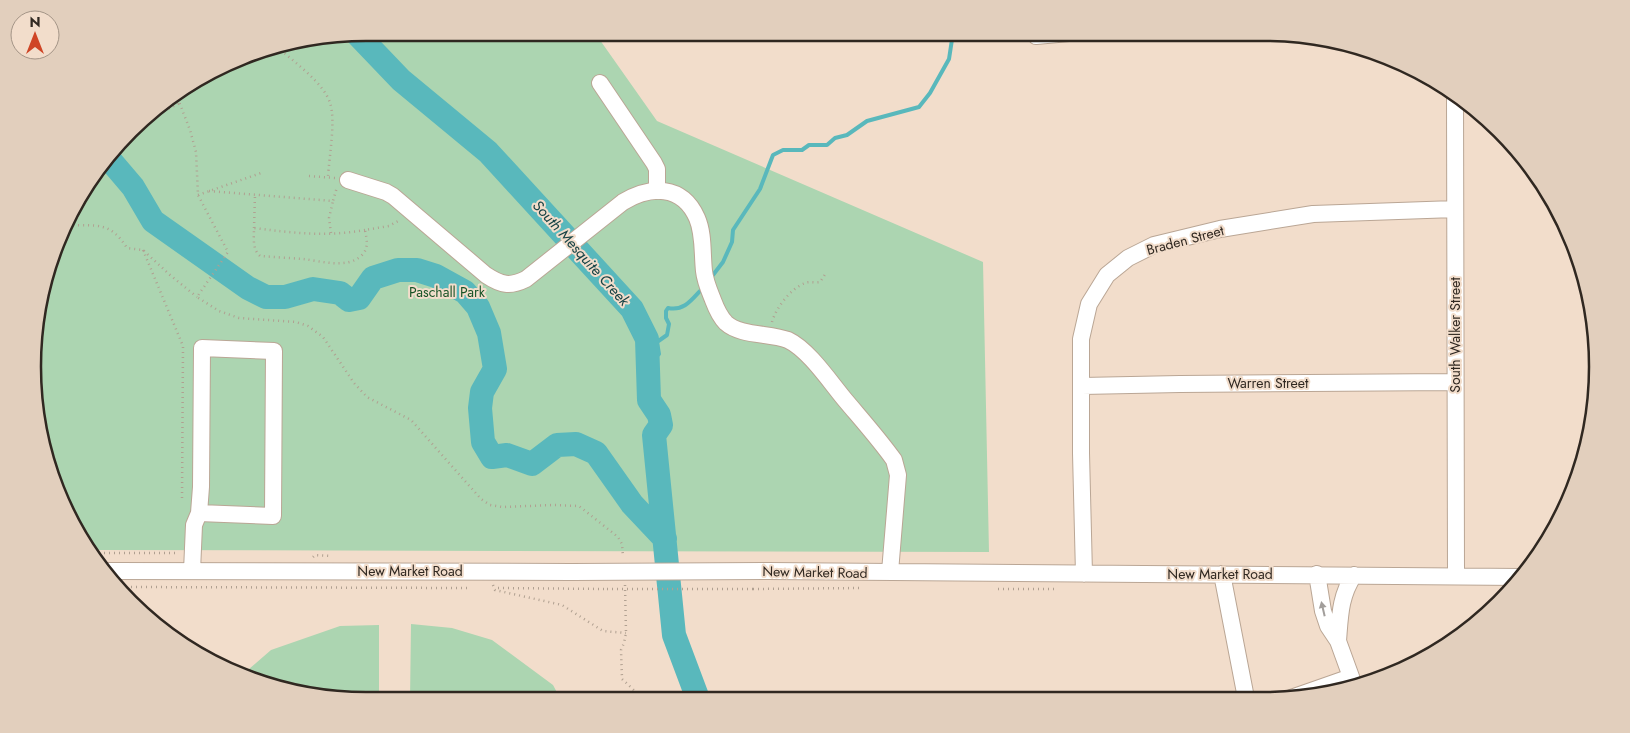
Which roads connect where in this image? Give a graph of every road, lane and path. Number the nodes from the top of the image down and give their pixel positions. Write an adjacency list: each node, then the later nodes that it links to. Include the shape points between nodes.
1 (282, 52): 7 (path, via 316,83 330,104 328,177)
2 (600, 83): 10 (street, via 654,163)
3 (180, 103): 5 (path); 11 (path, via 196,152)
4 (1455, 104): 14 (street, South Walker Street)
5 (166, 110)
6 (264, 172): 9 (path)
7 (309, 176)
8 (344, 180): 13 (path); 15 (street, via 386,192)
9 (210, 191): 11 (path); 12 (path)
10 (657, 191): 15 (street, via 641,193 623,202 526,279 508,285 486,275); 23 (street, via 680,198 697,218 704,273 719,314 736,328)
11 (198, 195): 22 (path, via 228,252)
12 (255, 195): 13 (path); 17 (path)
13 (333, 201): 19 (path, via 329,218)
14 (1455, 210): 24 (street, South Walker Street); 25 (street, Braden Street, via 1313,214 1220,229 1154,245 1128,258 1107,275 1090,304 1081,339)
15 (412, 213): 18 (path, via 389,226)
16 (74, 224): 20 (path, via 111,229 127,248)
17 (254, 228): 18 (path, via 254,246 260,256 332,263 361,256 367,245); 19 (path)
18 (365, 230): 19 (path)
19 (331, 234)
20 (143, 250): 22 (path); 26 (path, via 182,346)
21 (826, 273): 23 (path, via 820,282 806,282 795,289 774,313)
22 (197, 297): 28 (path, via 219,311 239,318 296,322 308,326 323,337 367,397 411,420 481,499 502,507 579,506 618,537 622,544)
23 (768, 335): 32 (street, via 788,340 803,351 894,460 898,476)
24 (1455, 382): 25 (street, Warren Street); 37 (street, South Walker Street)
25 (1082, 386): 33 (street, Braden Street)
26 (182, 499)
27 (199, 514): 27 (street, via 202,348 274,351 273,516); 30 (street, via 194,525)
28 (623, 563)
29 (114, 571): 30 (street, New Market Road)
30 (192, 571): 31 (street, New Market Road)
31 (488, 571): 32 (street, New Market Road, bridge); 42 (path)
32 (890, 572): 33 (street, New Market Road)
33 (1084, 574): 34 (street, New Market Road)
34 (1222, 574): 35 (street, New Market Road); 48 (street)
35 (1317, 574): 36 (street, New Market Road); 45 (street, one-way to 35, via 1323,611)
36 (1354, 575): 37 (street, New Market Road); 45 (street, via 1342,601)
37 (1456, 576): 38 (street, New Market Road)
38 (1511, 577)
39 (624, 581): 44 (path)
40 (128, 587): 41 (path)
41 (474, 588)
42 (494, 588): 43 (path, bridge); 44 (path, via 562,605 603,631)
43 (753, 590)
44 (626, 632): 47 (path, via 621,650 622,679)
45 (1338, 641): 46 (street)
46 (1352, 680)
47 (636, 692)
48 (1245, 692)

